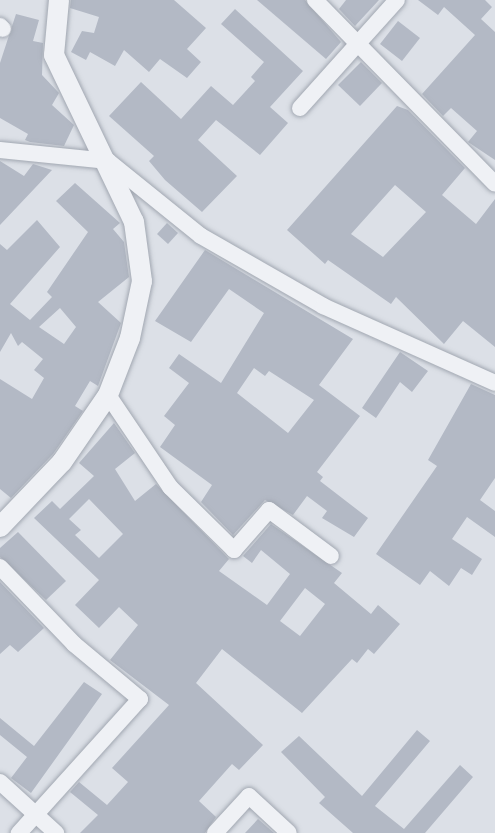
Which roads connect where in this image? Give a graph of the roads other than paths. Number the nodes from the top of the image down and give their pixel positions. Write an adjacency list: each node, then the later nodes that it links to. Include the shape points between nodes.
1 (59, 0): 7 (street, via 54,55)
2 (315, 0): 4 (street)
3 (397, 0): 4 (street)
4 (356, 44): 5 (street); 8 (street)
5 (300, 108)
6 (0, 150): 7 (street)
7 (108, 161): 9 (street, via 201,236 323,306); 10 (street, via 134,222 142,281 130,338)
8 (495, 184)
9 (495, 382)
10 (108, 395): 11 (street, via 62,462); 12 (street, via 170,487 234,550 269,510)
11 (0, 527)
12 (331, 556)
13 (0, 567): 15 (street, via 74,644 140,699)
14 (0, 782): 15 (street)
15 (34, 813): 16 (street); 17 (street)
16 (19, 833)
17 (56, 833)
18 (215, 833): 19 (street, via 249,796)
19 (289, 833)

